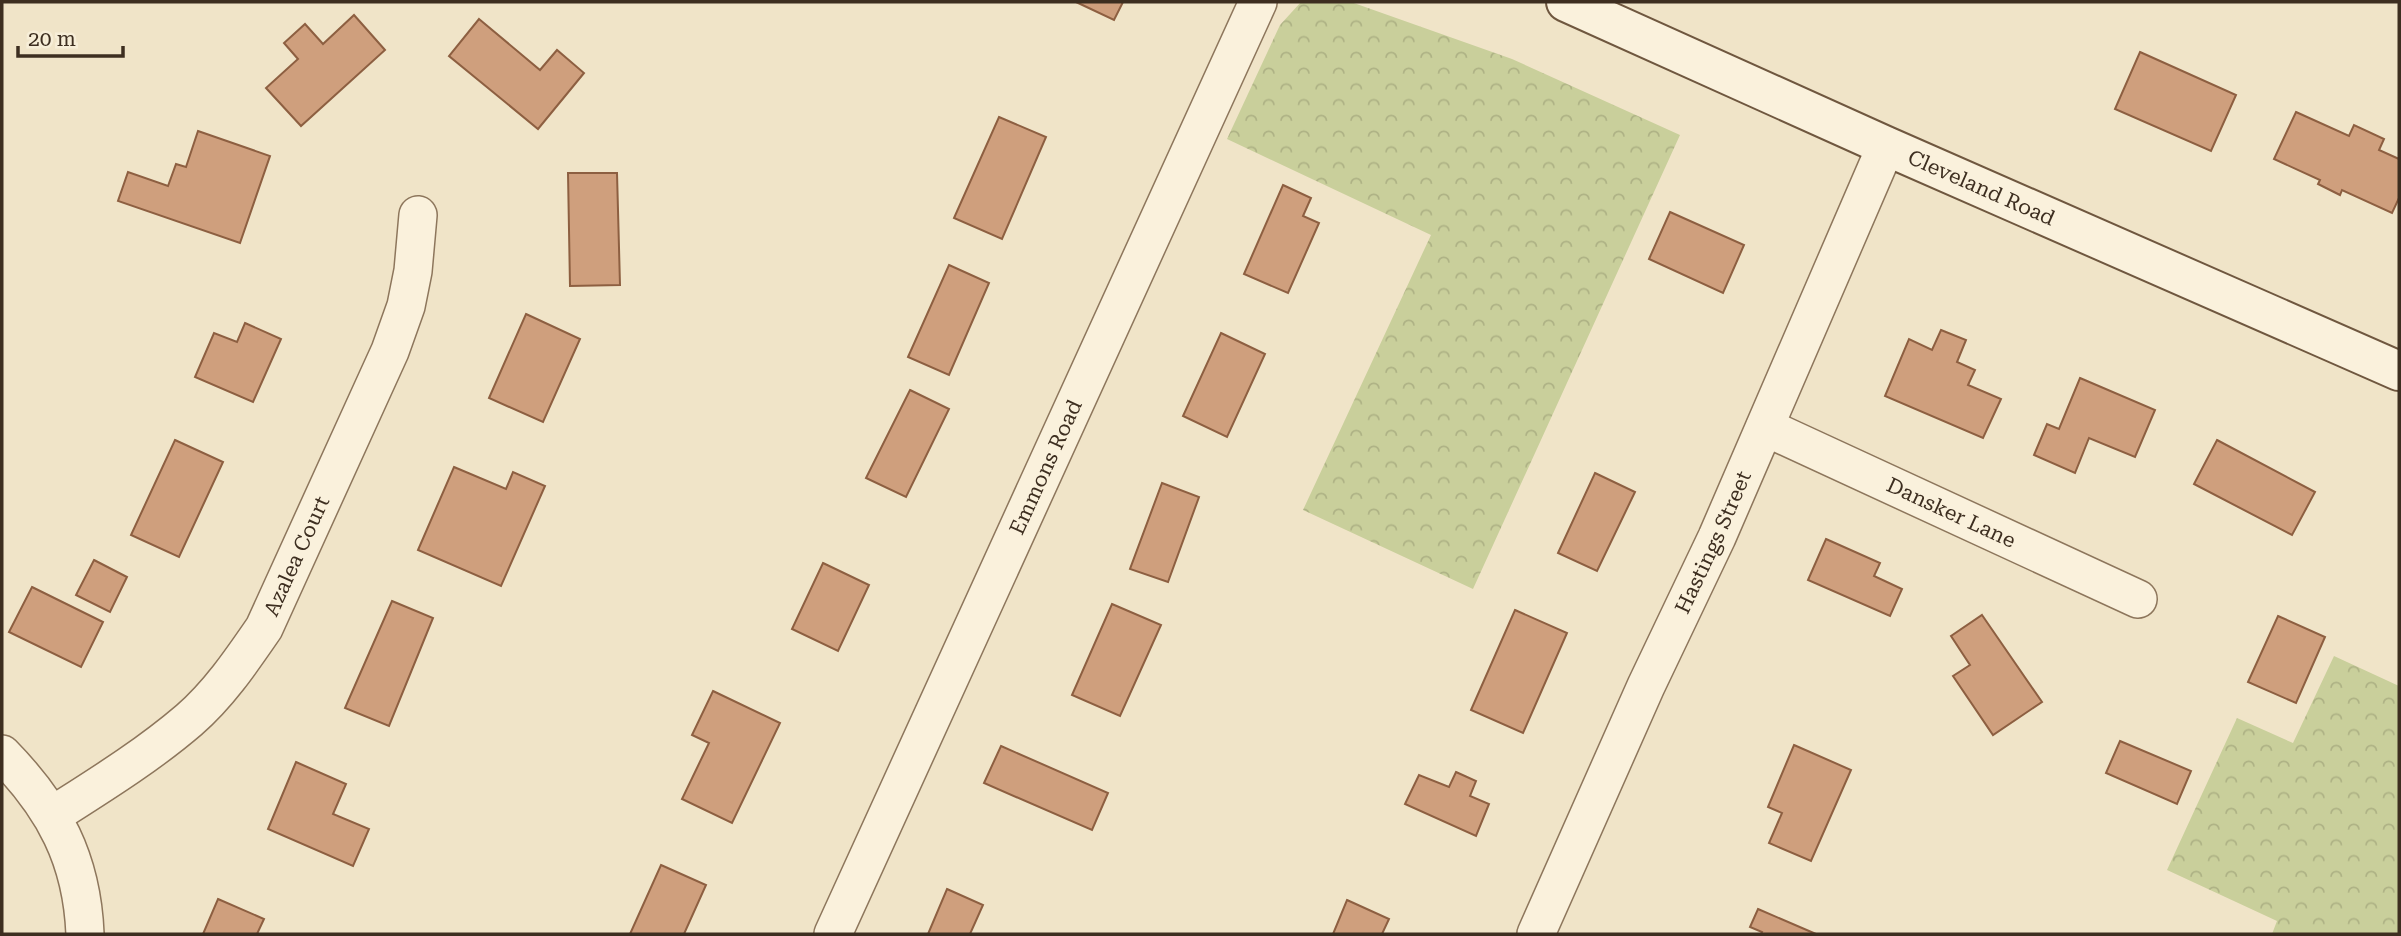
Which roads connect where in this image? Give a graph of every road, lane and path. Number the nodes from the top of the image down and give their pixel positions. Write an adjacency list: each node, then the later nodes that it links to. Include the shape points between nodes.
1 (1258, 2): 11 (street, Emmons Road)
2 (1566, 2): 3 (main road, Cleveland Road)
3 (1886, 146): 5 (main road, Cleveland Road); 6 (street, Hastings Street)
4 (418, 215): 9 (street, Azalea Court, via 406,306 390,351 264,628 236,669 191,718 140,760)
5 (2399, 371)
6 (1765, 427): 7 (street, Dansker Lane); 12 (street, Hastings Street)
7 (2138, 599)
8 (2, 754): 9 (street)
9 (52, 816): 10 (street, via 79,881)
10 (85, 934)
11 (833, 934)
12 (1536, 934)

